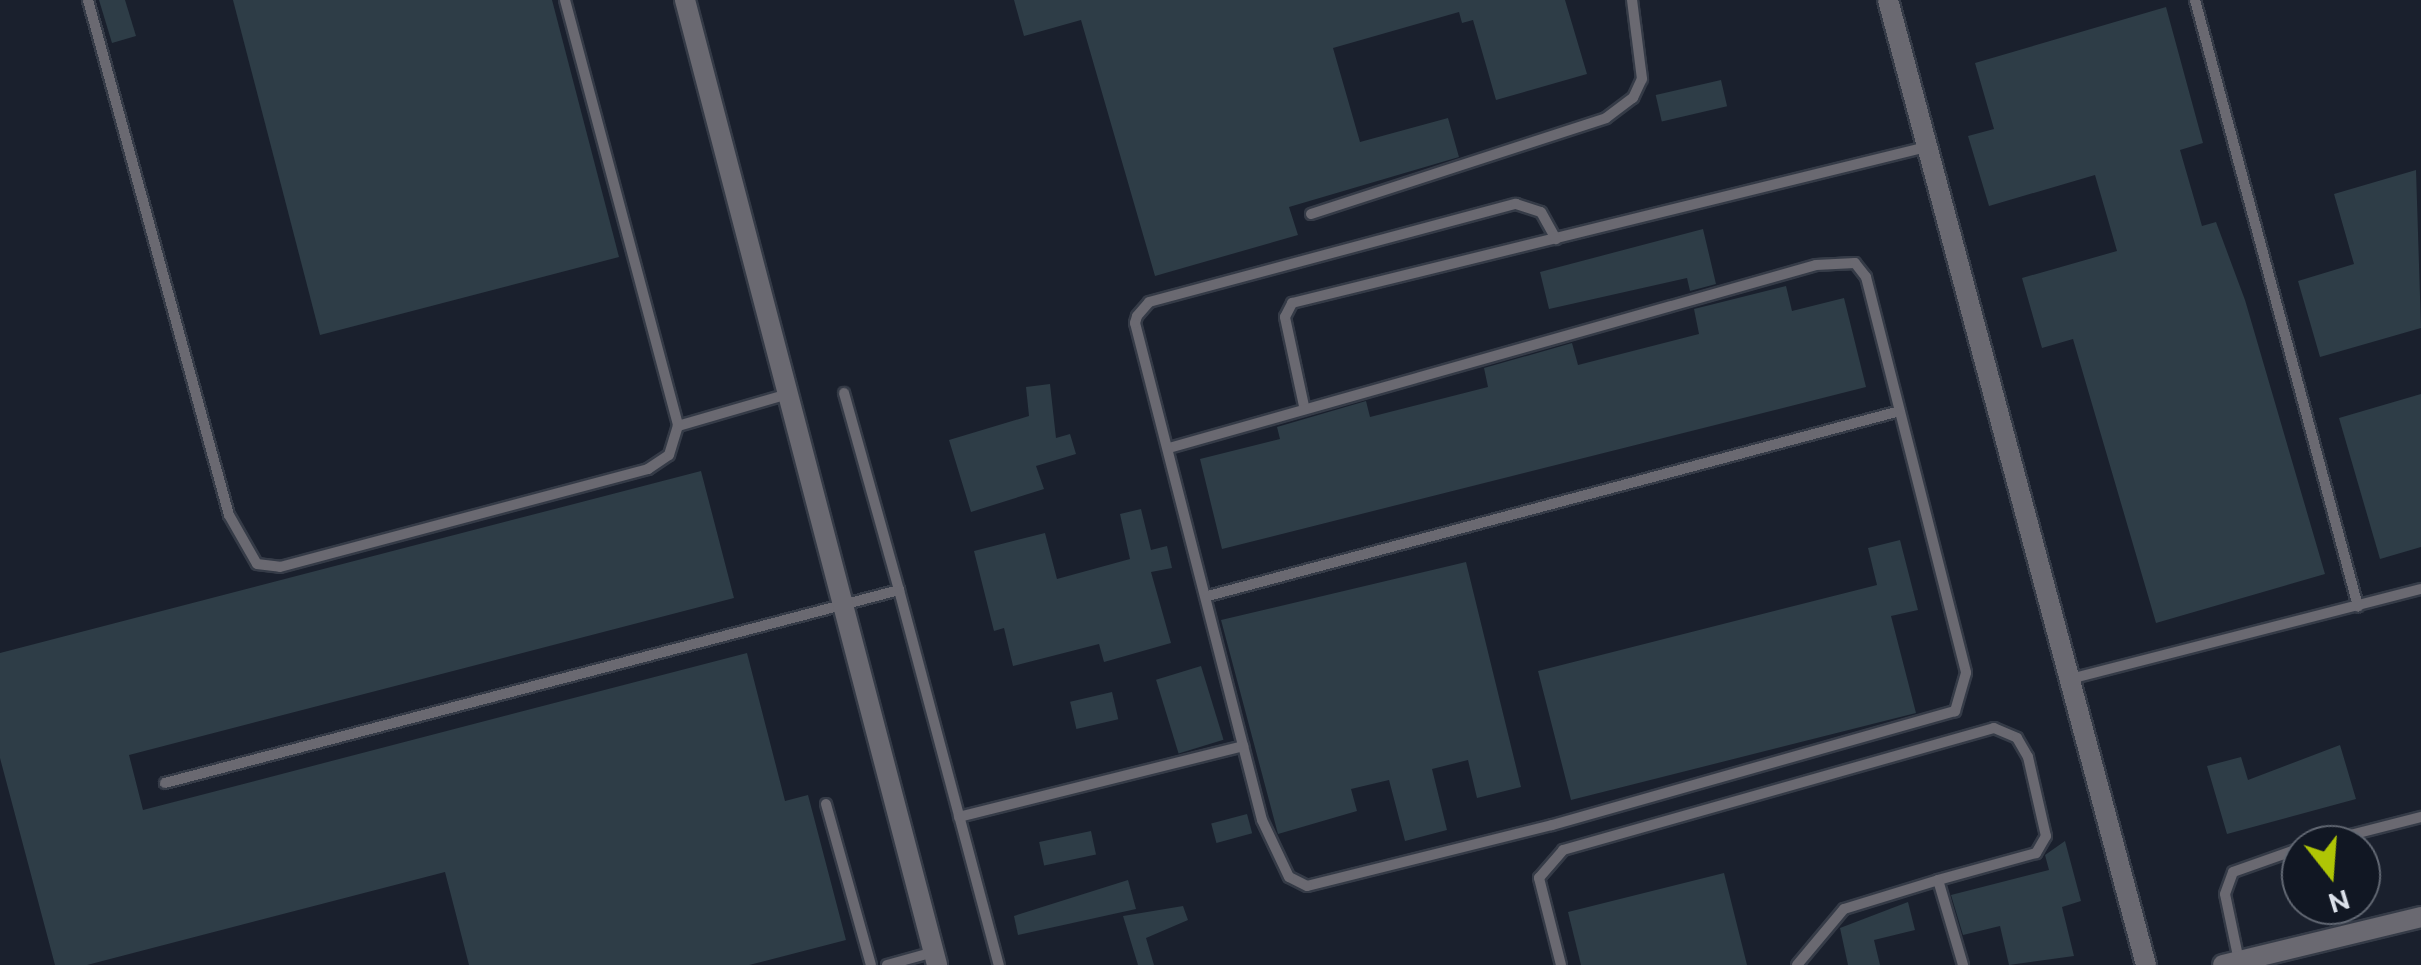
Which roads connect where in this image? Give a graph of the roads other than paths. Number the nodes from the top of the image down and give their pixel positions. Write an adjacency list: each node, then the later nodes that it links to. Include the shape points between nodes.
1 (88, 0): 14 (lane, via 229,516 257,564 280,567 648,469 669,455)
2 (565, 0): 14 (lane)
3 (685, 0): 11 (street)
4 (1632, 0): 8 (lane, via 1642,78 1633,98 1606,118)
5 (1888, 0): 7 (street)
6 (2195, 0): 20 (lane)
7 (1926, 146): 9 (lane); 21 (street)
8 (1311, 214)
9 (1556, 239): 12 (lane, via 1292,303 1284,317); 15 (lane, via 1541,212 1516,204 1149,302 1135,324)
10 (844, 393): 17 (lane)
11 (788, 394): 14 (lane); 19 (street)
12 (1304, 406): 13 (lane, via 1845,262 1866,277); 15 (lane)
13 (1900, 411): 18 (lane); 22 (lane, via 1966,673 1947,717 1307,886 1280,865)
14 (678, 426)
15 (1168, 448): 18 (lane)
16 (2421, 589): 20 (lane)
17 (898, 590): 19 (lane); 25 (lane)
18 (1208, 596): 22 (lane)
19 (843, 603): 23 (lane); 31 (street)
20 (2358, 606): 21 (lane)
21 (2069, 679): 39 (street)
22 (1243, 746): 25 (lane)
23 (165, 783)
24 (826, 804): 33 (lane)
25 (959, 817): 35 (lane)
26 (2421, 817): 27 (lane)
27 (2381, 827)
28 (2281, 855): 32 (lane, via 2233,872 2225,894)
29 (1938, 880): 36 (lane, via 2036,853 2046,836 2028,757 2006,732 1994,728 1563,850 1539,878); 37 (lane, via 1844,909); 38 (lane)
30 (2421, 917): 32 (street)
31 (936, 959): 34 (lane)
32 (2231, 963)
33 (871, 965)
34 (887, 965)
35 (999, 965)
36 (1562, 965)
37 (1797, 965)
38 (1962, 965)
39 (2146, 965)

